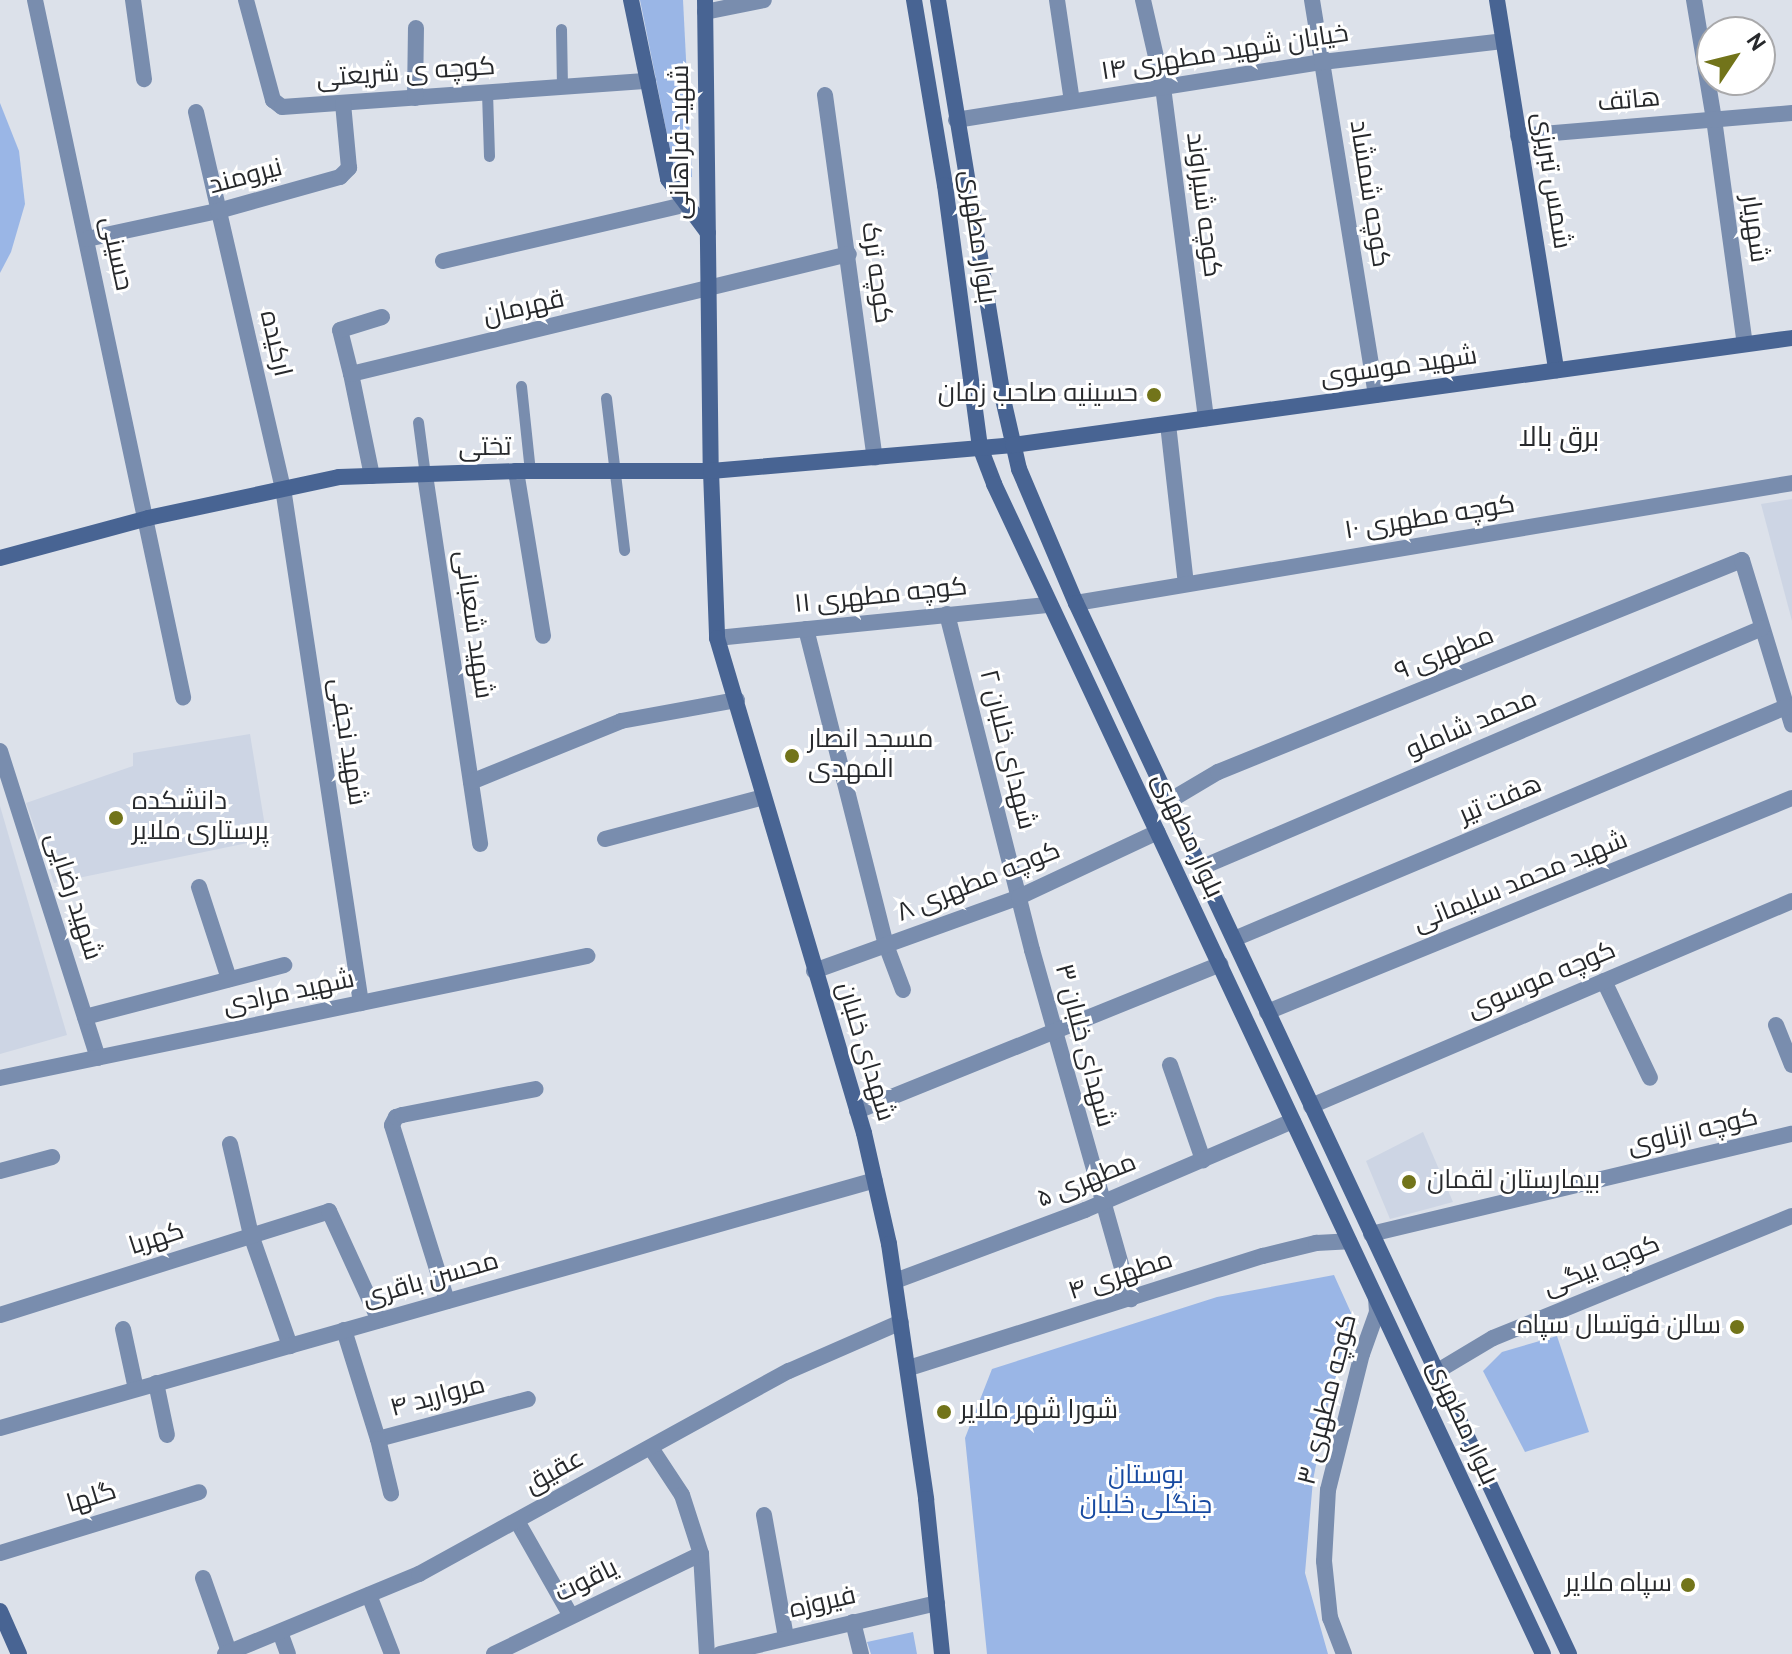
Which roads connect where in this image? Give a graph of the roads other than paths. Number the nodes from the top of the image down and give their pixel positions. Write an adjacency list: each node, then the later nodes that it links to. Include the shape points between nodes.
1 (35, 0): 36 (street, حسینی)
2 (133, 0): 18 (street)
3 (246, 0): 26 (street, کوچه ی شریعتی, via 273,100 282,107)
4 (631, 0): 19 (main road, شهید فراهانی)
5 (764, 0): 13 (street)
6 (914, 0): 52 (main road, بلوار مطهری)
7 (938, 0): 30 (main road, بلوار مطهری)
8 (1057, 0): 25 (street)
9 (1143, 0): 21 (street, کوچه شیراوند)
10 (1312, 0): 17 (street, کوچه شمشاد)
11 (1497, 0): 16 (main road, شمس تبریزی)
12 (1694, 0): 29 (street, شهریار)
13 (705, 6): 35 (main road, شهید فراهانی)
14 (416, 28): 24 (street)
15 (561, 29): 20 (lane)
16 (1503, 41): 17 (street, خیابان شهید مطهری ۱۴); 31 (main road, شمس تبریزی)
17 (1322, 62): 21 (street, خیابان شهید مطهری ۱۴); 46 (street, کوچه شمشاد)
18 (144, 79)
19 (648, 81): 20 (street, کوچه ی شریعتی); 33 (main road, شهید فراهانی, via 668,179)
20 (562, 87): 22 (street, کوچه ی شریعتی)
21 (1163, 87): 25 (street, خیابان شهید مطهری ۱۴); 48 (street, کوچه شیراوند)
22 (487, 92): 24 (street, کوچه ی شریعتی); 32 (lane)
23 (825, 95): 37 (street, کوچه ترک)
24 (415, 98): 26 (street, کوچه ی شریعتی)
25 (1072, 101): 30 (street, خیابان شهید مطهری ۱۴)
26 (343, 103): 34 (street, نیرومند, via 349,168 340,177)
27 (196, 112): 34 (street, ارکیده)
28 (1792, 113): 29 (street, هاتف)
29 (1714, 119): 31 (street, هاتف); 42 (street, شهریار)
30 (956, 120): 51 (main road, بلوار مطهری)
31 (1518, 136): 43 (main road, شمس تبریزی)
32 (489, 156)
33 (684, 205): 35 (main road, شهید فراهانی); 38 (street)
34 (218, 211): 36 (street, نیرومند); 60 (street, ارکیده)
35 (708, 233): 39 (main road, شهدای خلبان)
36 (87, 239): 61 (street, حسینی)
37 (849, 254): 39 (street, قهرمان); 53 (street, کوچه ترک)
38 (443, 261)
39 (708, 291): 44 (street, قهرمان); 54 (main road, شهدای خلبان)
40 (382, 317): 44 (street, via 340,330)
41 (1792, 338): 42 (main road, شهید موسوی)
42 (1745, 344): 43 (main road, شهید موسوی)
43 (1556, 370): 46 (main road, شهید موسوی)
44 (351, 374): 58 (street)
45 (521, 386): 55 (lane)
46 (1376, 395): 48 (main road, شهید موسوی)
47 (606, 398): 56 (lane)
48 (1206, 418): 50 (main road, شهید موسوی)
49 (418, 422): 57 (lane)
50 (1168, 424): 51 (main road, شهید موسوی); 64 (street)
51 (1013, 445): 52 (main road, شهید موسوی); 65 (main road, بلوار مطهری)
52 (980, 447): 53 (main road, تختی); 66 (main road, بلوار مطهری)
53 (875, 458): 54 (main road, تختی)
54 (711, 471): 56 (main road, تختی); 71 (main road, شهدای خلبان)
55 (523, 472): 56 (main road, تختی); 57 (main road, تختی); 70 (street)
56 (614, 473): 62 (lane)
57 (425, 475): 58 (main road, تختی); 77 (street, شهید شعبانی)
58 (372, 476): 60 (main road, تختی)
59 (1792, 483): 64 (street, کوچه مطهری ۱۰)
60 (283, 488): 61 (main road, تختی); 97 (street, شهید نجفی)
61 (148, 518): 63 (main road, تختی); 72 (street, حسینی)
62 (624, 550)
63 (0, 558)
64 (1186, 584): 65 (street, کوچه مطهری ۱۰)
65 (1076, 603): 80 (main road, بلوار مطهری)
66 (1049, 605): 67 (street, کوچه مطهری ۱۱); 81 (main road, بلوار مطهری)
67 (947, 614): 69 (street, کوچه مطهری ۱۱); 86 (street, شهدای خلبان ۲)
68 (1762, 628): 74 (street); 80 (street, مطهری ۹, via 1742,560 1218,772); 84 (street, محمد شاملو)
69 (806, 629): 71 (street, کوچه مطهری ۱۱); 89 (street)
70 (543, 636)
71 (717, 638): 73 (main road, شهدای خلبان)
72 (183, 697)
73 (737, 700): 77 (street, via 621,721); 78 (main road, شهدای خلبان)
74 (1786, 707): 75 (street); 88 (street, هفت تیر)
75 (1792, 725)
76 (0, 751): 99 (street, شهید رضایی)
77 (471, 782): 83 (street, شهید شعبانی)
78 (764, 797): 82 (street); 93 (main road, شهدای خلبان)
79 (1792, 798): 98 (street, شهید محمد سلیمانی)
80 (1169, 801): 84 (main road, بلوار مطهری)
81 (1158, 832): 86 (street, کوچه مطهری ۸); 91 (main road, بلوار مطهری)
82 (605, 839)
83 (480, 844)
84 (1200, 868): 88 (main road, بلوار مطهری)
85 (199, 887): 94 (street)
86 (1019, 897): 89 (street, کوچه مطهری ۸); 101 (street, شهدای خلبان ۳)
87 (1792, 901): 95 (street, کوچه موسوی)
88 (1234, 939): 98 (main road, بلوار مطهری)
89 (886, 945): 93 (street, کوچه مطهری ۸); 96 (street)
90 (587, 956): 97 (street, شهید مرادی)
91 (1220, 964): 101 (street); 110 (main road, بلوار مطهری)
92 (284, 965): 94 (street)
93 (814, 971): 109 (main road, شهدای خلبان)
94 (229, 979): 99 (street)
95 (1604, 981): 106 (street); 108 (street, کوچه موسوی)
96 (903, 990)
97 (361, 1003): 102 (street, شهید مرادی)
98 (1267, 1012): 108 (main road, بلوار مطهری)
99 (85, 1017): 102 (street, شهید رضایی)
100 (1776, 1025): 104 (street)
101 (1055, 1034): 109 (street); 117 (street, شهدای خلبان ۳)
102 (98, 1058): 105 (street, شهید مرادی)
103 (1170, 1065): 114 (street)
104 (1792, 1065)
105 (0, 1078)
106 (1650, 1078)
107 (536, 1089): 125 (street, via 402,1115 392,1125)
108 (1311, 1106): 119 (main road, بلوار مطهری)
109 (857, 1111): 116 (main road, شهدای خلبان)
110 (1293, 1121): 114 (street, مطهری ۵); 121 (main road, بلوار مطهری)
111 (1792, 1134): 119 (street, کوچه ازناوی)
112 (230, 1144): 120 (street)
113 (52, 1157): 115 (street)
114 (1203, 1160): 117 (street, مطهری ۵)
115 (0, 1171)
116 (875, 1180): 122 (main road, شهدای خلبان); 125 (street, محسن باقری)
117 (1102, 1203): 122 (street, مطهری ۵); 123 (street, شهدای خلبان ۳)
118 (1792, 1216): 133 (street, کوچه بیگی, via 1493,1338)
119 (1371, 1234): 133 (main road, بلوار مطهری)
120 (251, 1235): 126 (street, کهربا); 127 (street, کهربا, via 329,1211); 131 (street)
121 (1349, 1241): 123 (street, مطهری ۴, via 1263,1256); 124 (main road, بلوار مطهری)
122 (895, 1281): 128 (main road, شهدای خلبان)
123 (1131, 1299): 132 (street, مطهری ۴)
124 (1376, 1299): 164 (street, کوچه مطهری ۳, via 1377,1312 1328,1490 1324,1561 1330,1618); 165 (main road, بلوار مطهری)
125 (447, 1301): 127 (street, محسن باقری)
126 (0, 1315)
127 (379, 1320): 130 (street, محسن باقری)
128 (901, 1322): 132 (main road, شهدای خلبان); 140 (street, عقیق, via 789,1371)
129 (123, 1329): 135 (street)
130 (344, 1330): 131 (street, محسن باقری); 139 (street, مروارید ۴)
131 (290, 1346): 134 (street, محسن باقری)
132 (909, 1368): 149 (main road, شهدای خلبان)
133 (1436, 1372): 166 (main road, بلوار مطهری)
134 (156, 1383): 135 (street, محسن باقری); 138 (street)
135 (136, 1389): 137 (street, محسن باقری)
136 (528, 1399): 139 (street, مروارید ۴)
137 (0, 1428)
138 (167, 1435)
139 (378, 1439): 142 (street)
140 (651, 1448): 144 (street, عقیق); 146 (street, via 682,1495)
141 (199, 1492): 145 (street, گلها)
142 (391, 1493)
143 (764, 1515): 154 (street)
144 (517, 1521): 148 (street, عقیق); 151 (street)
145 (0, 1553)
146 (701, 1554): 151 (street, یاقوت); 160 (street)
147 (203, 1578): 155 (street)
148 (369, 1595): 153 (street, عقیق); 158 (street)
149 (937, 1603): 152 (street, فیروزه); 163 (main road, شهدای خلبان)
150 (0, 1611): 156 (main road)
151 (571, 1616): 159 (street, یاقوت)
152 (853, 1622): 154 (street, فیروزه); 162 (street)
153 (280, 1632): 155 (street, عقیق); 157 (street)
154 (777, 1644): 161 (street, فیروزه)
155 (227, 1653)
156 (19, 1654)
157 (288, 1654)
158 (392, 1654)
159 (494, 1654)
160 (707, 1654)
161 (720, 1654)
162 (861, 1654)
163 (942, 1654)
164 (1344, 1654)
165 (1543, 1654)
166 (1569, 1654)

